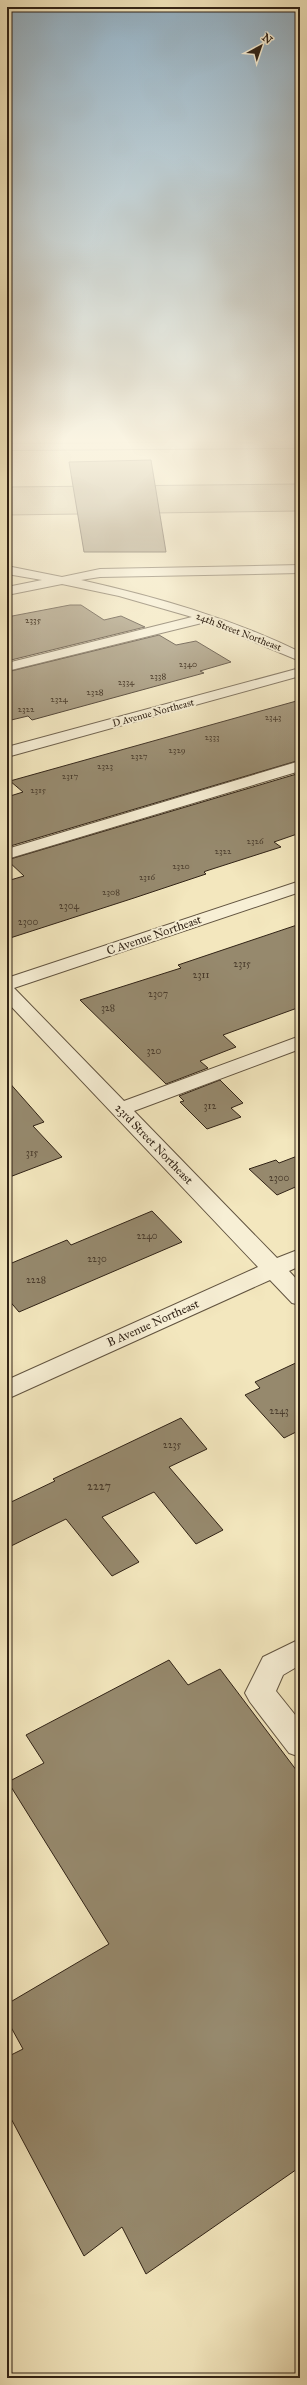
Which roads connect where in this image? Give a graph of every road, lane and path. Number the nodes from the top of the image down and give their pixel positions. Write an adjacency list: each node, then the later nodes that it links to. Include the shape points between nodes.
1 (300, 569): 3 (street, via 142,571 100,573)
2 (7, 570): 3 (street, 24th Street Northeast)
3 (60, 580): 4 (street); 5 (street, 24th Street Northeast, via 117,592)
4 (7, 591)
5 (205, 618): 6 (street, 24th Street Northeast, via 236,628); 7 (street)
6 (300, 657)
7 (7, 667)
8 (300, 672): 9 (street, D Avenue Northeast)
9 (7, 752)
10 (300, 766): 11 (street)
11 (7, 854)
12 (300, 886): 13 (street, C Avenue Northeast)
13 (7, 984)
14 (7, 991): 16 (street, 23rd Street Northeast)
15 (300, 1042): 16 (street)
16 (120, 1109): 18 (street, 23rd Street Northeast)
17 (300, 1257): 18 (street, B Avenue Northeast)
18 (274, 1269): 19 (street, 23rd Street Northeast); 20 (street, B Avenue Northeast)
19 (300, 1297)
20 (7, 1390)
21 (300, 1651): 22 (street, via 273,1666 260,1693)
22 (300, 1744)

